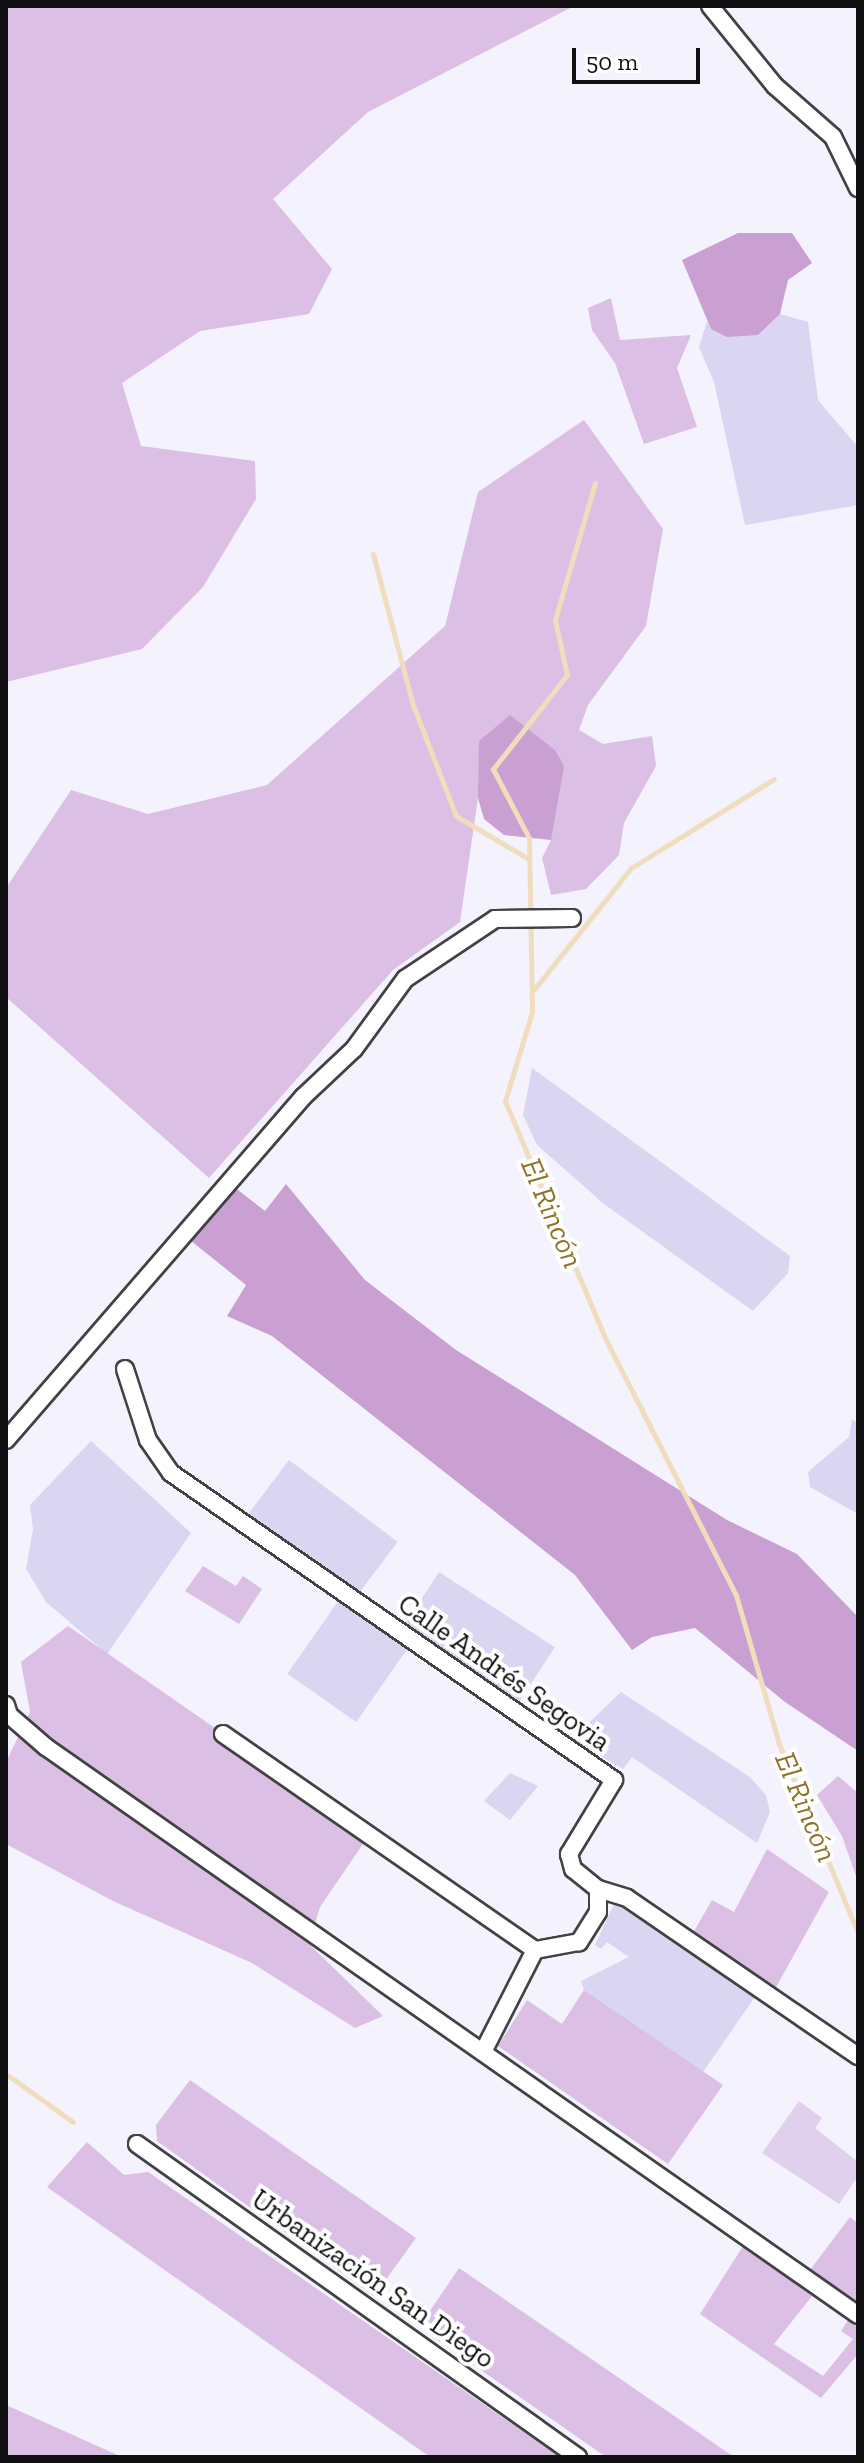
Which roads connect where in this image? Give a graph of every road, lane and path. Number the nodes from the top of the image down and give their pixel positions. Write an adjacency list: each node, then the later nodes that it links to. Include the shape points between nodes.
1 (710, 6): 2 (street, via 775,86 833,137)
2 (858, 188)
3 (572, 918): 5 (street, via 495,919 405,979 354,1049 303,1097)
4 (125, 1369): 8 (street, Calle Andrés Segovia, via 148,1440 171,1473 614,1780 569,1854 573,1869)
5 (6, 1440)
6 (6, 1705): 10 (street, via 9,1715 46,1747)
7 (223, 1734): 9 (street)
8 (598, 1889): 9 (street, via 598,1912 579,1942); 11 (street, via 627,1898)
9 (535, 1950): 10 (street)
10 (483, 2052): 13 (street)
11 (858, 2056)
12 (137, 2144): 14 (street, Urbanización San Diego)
13 (858, 2315)
14 (578, 2457)

